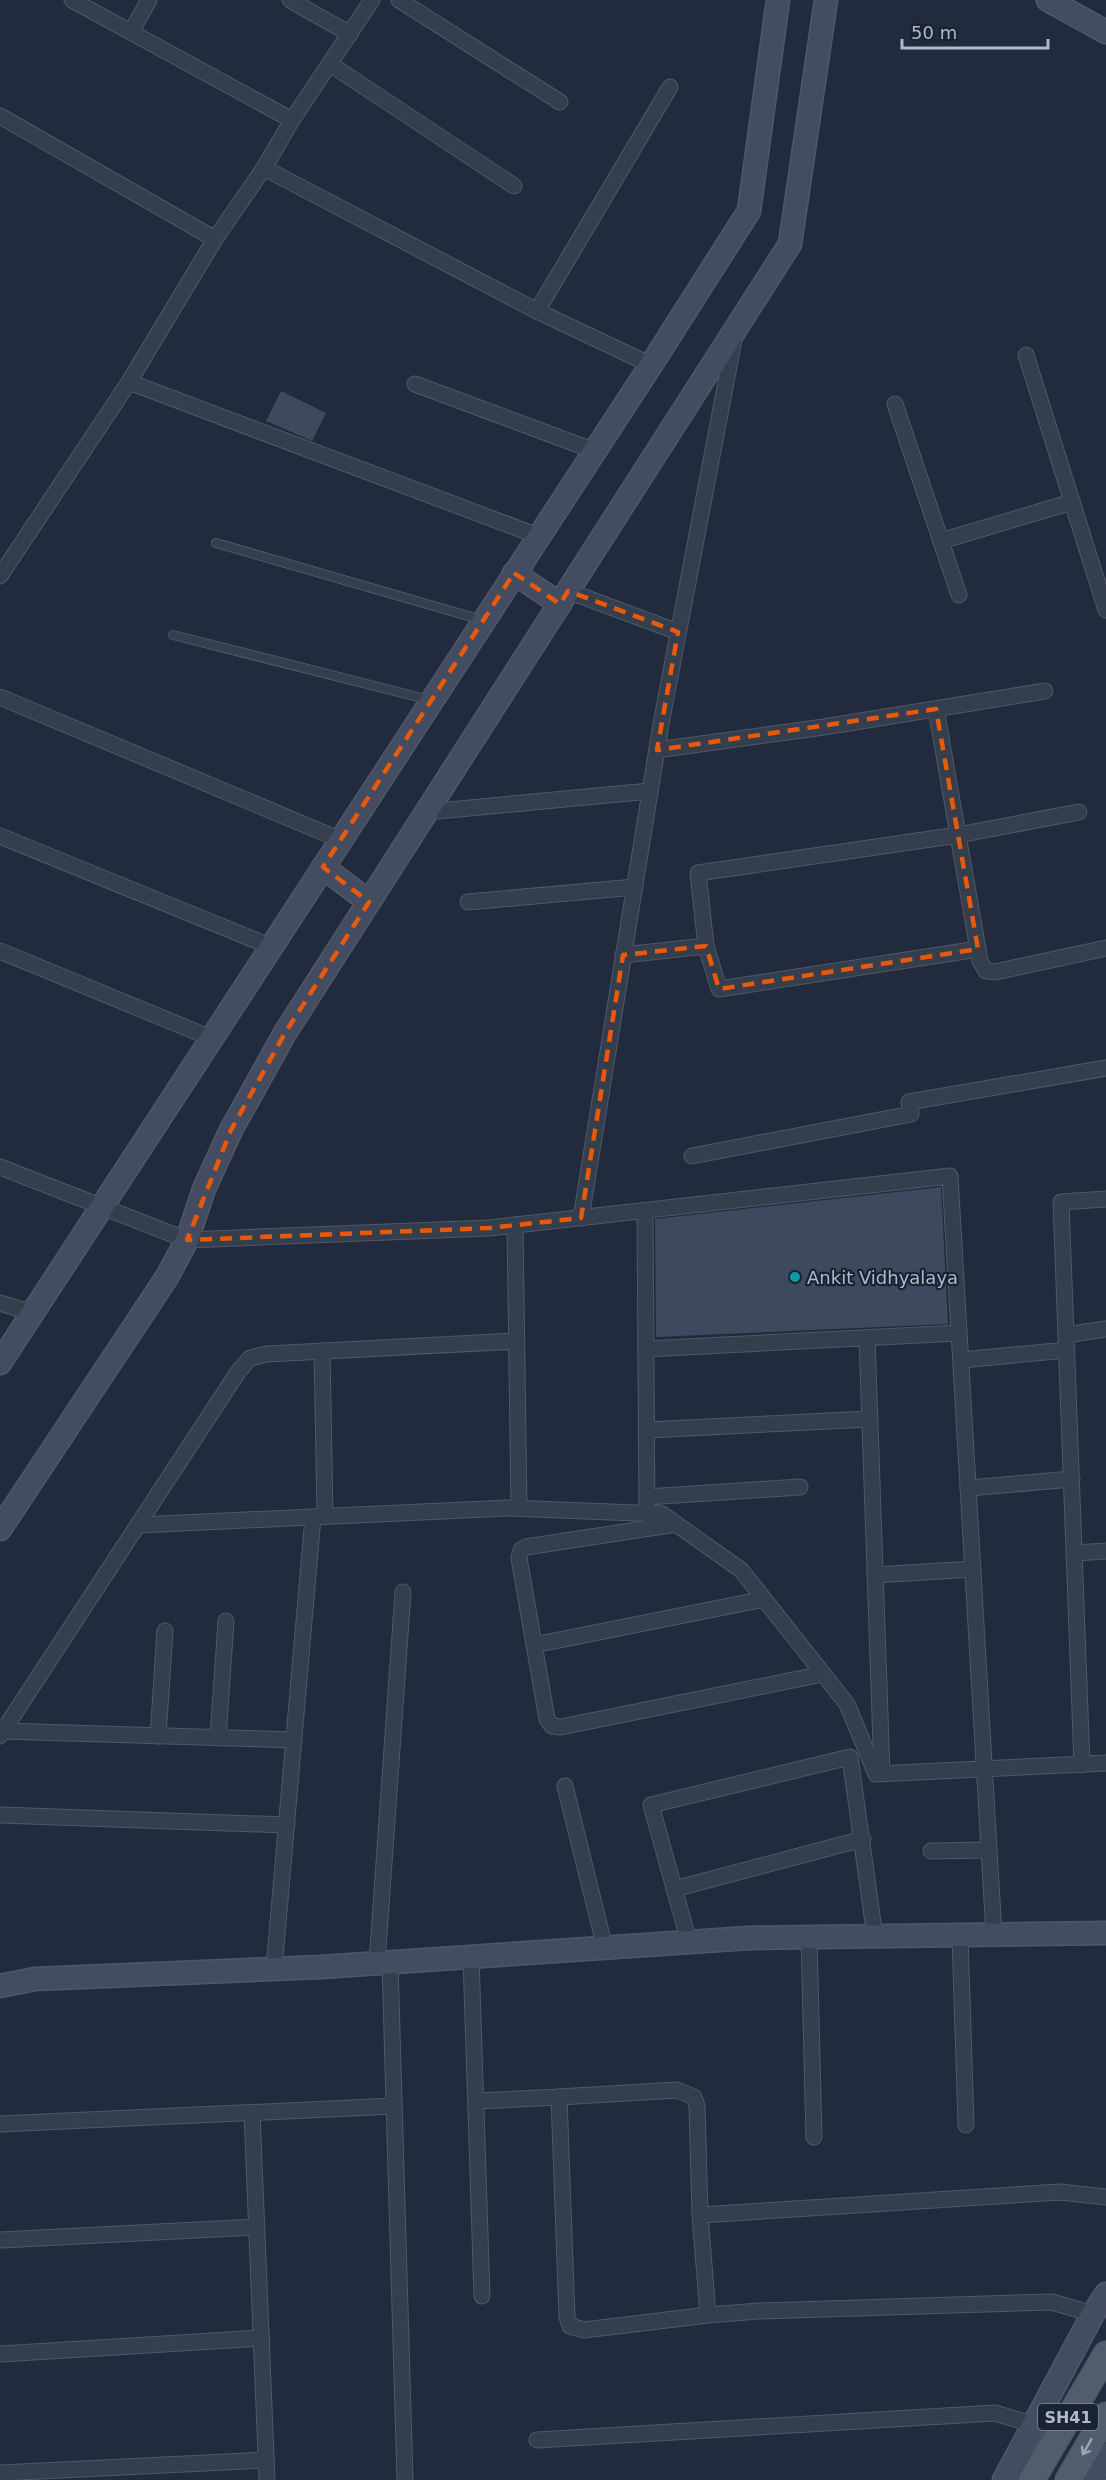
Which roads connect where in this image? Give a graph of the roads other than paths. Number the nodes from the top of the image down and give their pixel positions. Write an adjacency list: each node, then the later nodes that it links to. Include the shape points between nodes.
1 (72, 0): 9 (street)
2 (149, 0): 9 (street)
3 (290, 0): 11 (street)
4 (372, 0): 11 (street)
5 (399, 0): 14 (street)
6 (777, 0): 23 (street, via 749,211)
7 (826, 0): 21 (street, via 790,244)
8 (1048, 0): 10 (street)
9 (131, 32): 16 (street)
10 (1106, 33)
11 (350, 34): 12 (street)
12 (330, 64): 16 (street); 18 (street)
13 (670, 87): 20 (street)
14 (560, 102)
15 (0, 116): 19 (street)
16 (292, 120): 17 (street)
17 (264, 168): 19 (street); 20 (street)
18 (514, 186)
19 (215, 239): 24 (street)
20 (537, 311): 23 (street)
21 (736, 329): 35 (street); 38 (street)
22 (1026, 355): 28 (street)
23 (651, 365): 27 (street)
24 (129, 382): 29 (street); 33 (street)
25 (415, 384): 27 (street)
26 (895, 404): 30 (street)
27 (595, 451): 29 (street)
28 (1072, 502): 30 (street); 36 (street)
29 (538, 536): 32 (street)
30 (941, 541): 34 (street)
31 (216, 543): 37 (lane)
32 (514, 573): 35 (street); 37 (street)
33 (0, 576)
34 (960, 595)
35 (564, 597): 38 (street); 46 (street)
36 (1105, 603)
37 (483, 620): 42 (street)
38 (678, 632): 44 (street)
39 (173, 635): 42 (lane)
40 (1045, 691): 43 (street)
41 (0, 697): 50 (street)
42 (432, 700): 50 (street)
43 (936, 709): 44 (street); 48 (street)
44 (657, 750): 45 (street)
45 (650, 791): 46 (street); 52 (street)
46 (427, 812): 53 (street)
47 (1079, 812): 48 (street)
48 (958, 835): 55 (street, via 698,873); 57 (street)
49 (0, 836): 56 (street)
50 (341, 840): 51 (street)
51 (324, 867): 53 (street); 56 (street)
52 (635, 887): 54 (street); 60 (street)
53 (369, 902): 70 (street, via 285,1033 231,1130 204,1189)
54 (468, 902)
55 (706, 946): 57 (street, via 719,989); 60 (street)
56 (272, 947): 61 (street)
57 (978, 948): 58 (street, via 986,971 995,972)
58 (1106, 948)
59 (0, 951): 61 (street)
60 (623, 955): 68 (street)
61 (211, 1038): 66 (street)
62 (1106, 1068): 63 (street, via 909,1102 911,1114)
63 (692, 1156)
64 (0, 1167): 66 (street)
65 (1106, 1199): 77 (street, via 1061,1202)
66 (104, 1207): 70 (street); 72 (street)
67 (645, 1211): 68 (street); 74 (street, via 950,1176); 78 (street)
68 (581, 1218): 69 (street)
69 (515, 1225): 70 (street); 76 (street)
70 (188, 1240): 93 (street)
71 (0, 1303): 72 (street)
72 (33, 1313): 81 (street)
73 (1106, 1329): 77 (street)
74 (959, 1333): 75 (street); 80 (street)
75 (867, 1338): 78 (street); 82 (street)
76 (517, 1341): 79 (street); 88 (street)
77 (1067, 1342): 80 (street); 84 (street)
78 (646, 1349): 83 (street)
79 (322, 1351): 90 (street); 92 (street, via 250,1358)
80 (961, 1360): 86 (street)
81 (0, 1363)
82 (870, 1419): 83 (street); 97 (street)
83 (647, 1430): 87 (street)
84 (1072, 1479): 86 (street); 95 (street)
85 (800, 1487): 87 (street)
86 (968, 1488): 96 (street)
87 (647, 1497): 89 (street)
88 (519, 1508): 89 (street); 90 (street)
89 (647, 1514): 91 (street, via 662,1514)
90 (319, 1516): 92 (street); 107 (street)
91 (676, 1524): 99 (street, via 741,1570); 102 (street, via 521,1550 519,1558)
92 (139, 1525): 104 (street)
93 (0, 1529)
94 (1106, 1551): 95 (street)
95 (1074, 1553): 109 (street)
96 (973, 1569): 97 (street); 110 (street)
97 (875, 1575): 111 (street)
98 (403, 1592): 127 (street)
99 (764, 1599): 102 (street); 103 (street)
100 (226, 1621): 106 (street)
101 (165, 1630): 105 (street)
102 (534, 1645): 103 (street, via 547,1719 552,1726 561,1727)
103 (823, 1674): 111 (street, via 847,1704 876,1774)
104 (1, 1734): 105 (street)
105 (158, 1736): 106 (street)
106 (218, 1738): 107 (street)
107 (294, 1740): 114 (street)
108 (1106, 1763): 109 (street)
109 (1082, 1765): 110 (street)
110 (985, 1770): 111 (street); 116 (street)
111 (882, 1773)
112 (565, 1786): 125 (street)
113 (0, 1815): 114 (street)
114 (287, 1825): 128 (street)
115 (862, 1839): 118 (street); 118 (street, via 850,1757 651,1805); 122 (street)
116 (989, 1850): 117 (street); 120 (street)
117 (931, 1851)
118 (674, 1889): 124 (street)
119 (1106, 1933): 120 (street)
120 (994, 1935): 121 (street)
121 (960, 1936): 122 (street); 137 (street)
122 (875, 1937): 123 (street)
123 (809, 1938): 124 (street); 138 (street)
124 (689, 1942): 125 (street)
125 (605, 1948): 126 (street)
126 (471, 1957): 127 (street); 133 (street)
127 (383, 1963): 128 (street); 134 (street)
128 (274, 1969): 130 (street)
129 (0, 1974): 130 (street)
130 (35, 1979): 131 (street)
131 (0, 1986)
132 (560, 2097): 133 (street); 140 (street, via 677,2090 693,2097 697,2106); 145 (street, via 570,2326 584,2330)
133 (477, 2101): 144 (street)
134 (394, 2106): 135 (street); 159 (street)
135 (252, 2113): 136 (street); 141 (street)
136 (0, 2124)
137 (966, 2125)
138 (814, 2137)
139 (1106, 2197): 140 (street, via 1060,2192)
140 (700, 2215): 145 (street)
141 (257, 2227): 142 (street); 147 (street)
142 (0, 2240)
143 (1106, 2294): 146 (street)
144 (482, 2296)
145 (708, 2314): 146 (street, via 1052,2302)
146 (1093, 2314): 151 (street)
147 (261, 2338): 148 (street); 154 (street)
148 (0, 2354)
149 (1106, 2354): 161 (main road, SH41)
150 (1106, 2415): 162 (main road, SH41, one-way to 162)
151 (1035, 2425): 152 (street, via 995,2413); 160 (street)
152 (537, 2440)
153 (1106, 2456): 163 (street)
154 (266, 2460): 156 (street); 158 (street)
155 (0, 2473): 157 (street)
156 (150, 2473): 157 (street)
157 (32, 2476)
158 (267, 2480)
159 (405, 2480)
160 (1004, 2480)
161 (1032, 2480)
162 (1068, 2480)
163 (1092, 2480)

